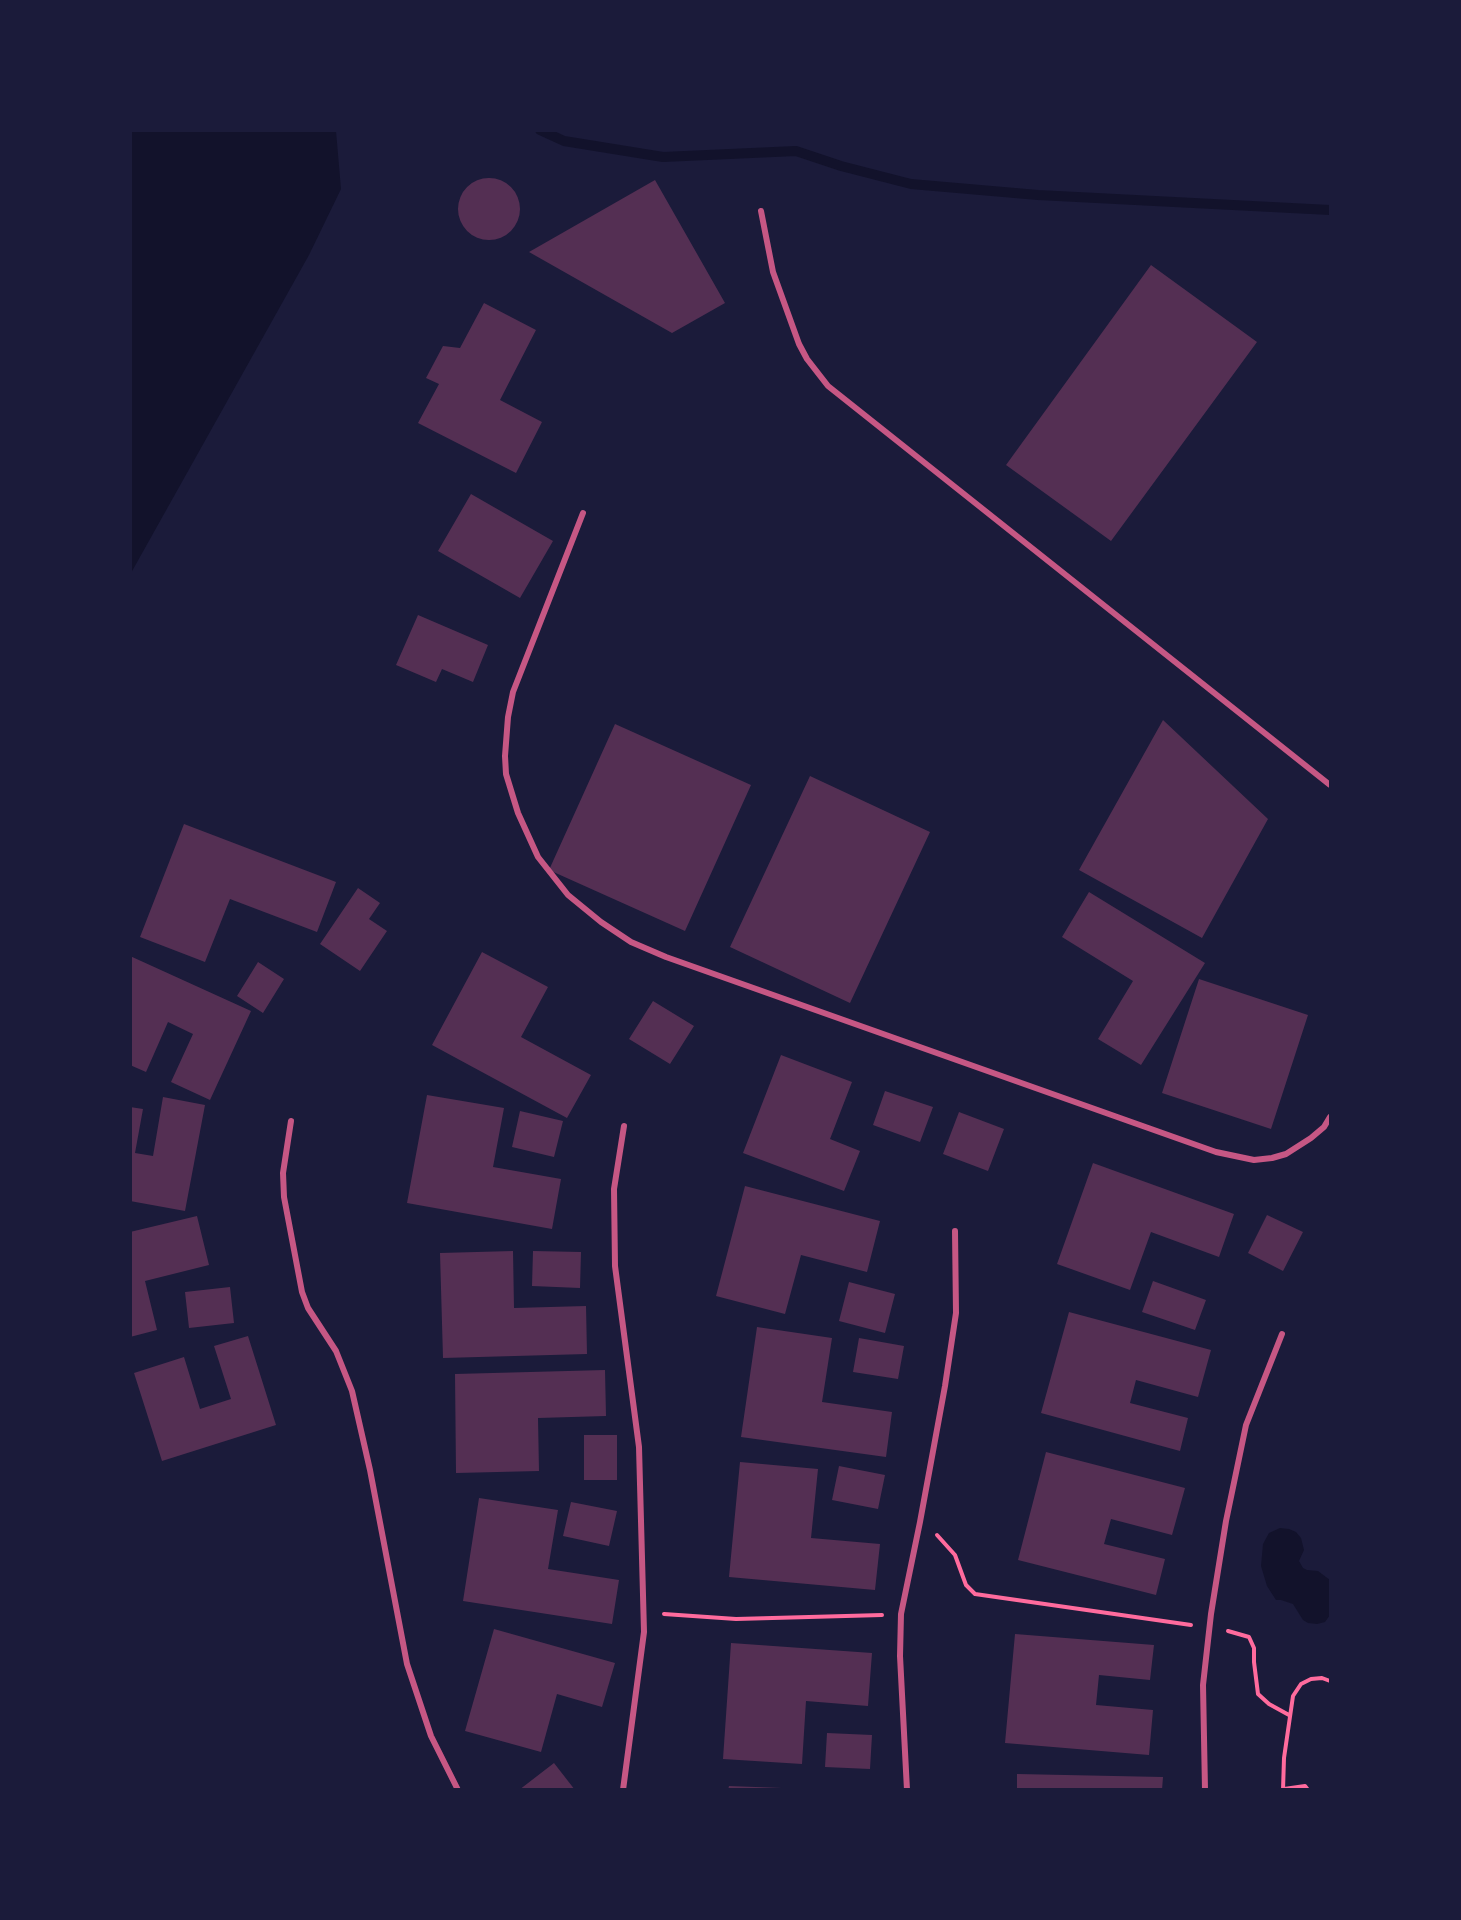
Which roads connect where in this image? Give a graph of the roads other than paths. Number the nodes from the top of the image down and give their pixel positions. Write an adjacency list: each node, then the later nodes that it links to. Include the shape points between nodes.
1 (761, 211): 3 (street, via 773,272 799,344 828,386)
2 (584, 513): 4 (street, via 513,692 505,756 506,774 518,813 538,857 568,895 601,922 631,942 666,957 1216,1152 1254,1160 1286,1154 1311,1138)
3 (1330, 785)
4 (1330, 1117)
5 (291, 1121): 9 (street, via 284,1197 302,1292 336,1351 352,1391 407,1664 431,1736)
6 (624, 1126): 10 (street, via 614,1189 615,1266 639,1447 644,1632)
7 (955, 1231): 11 (street, via 956,1313 900,1614)
8 (1282, 1334): 12 (street, via 1246,1425 1226,1521 1203,1686)
9 (458, 1790)
10 (623, 1790)
11 (907, 1790)
12 (1205, 1790)

